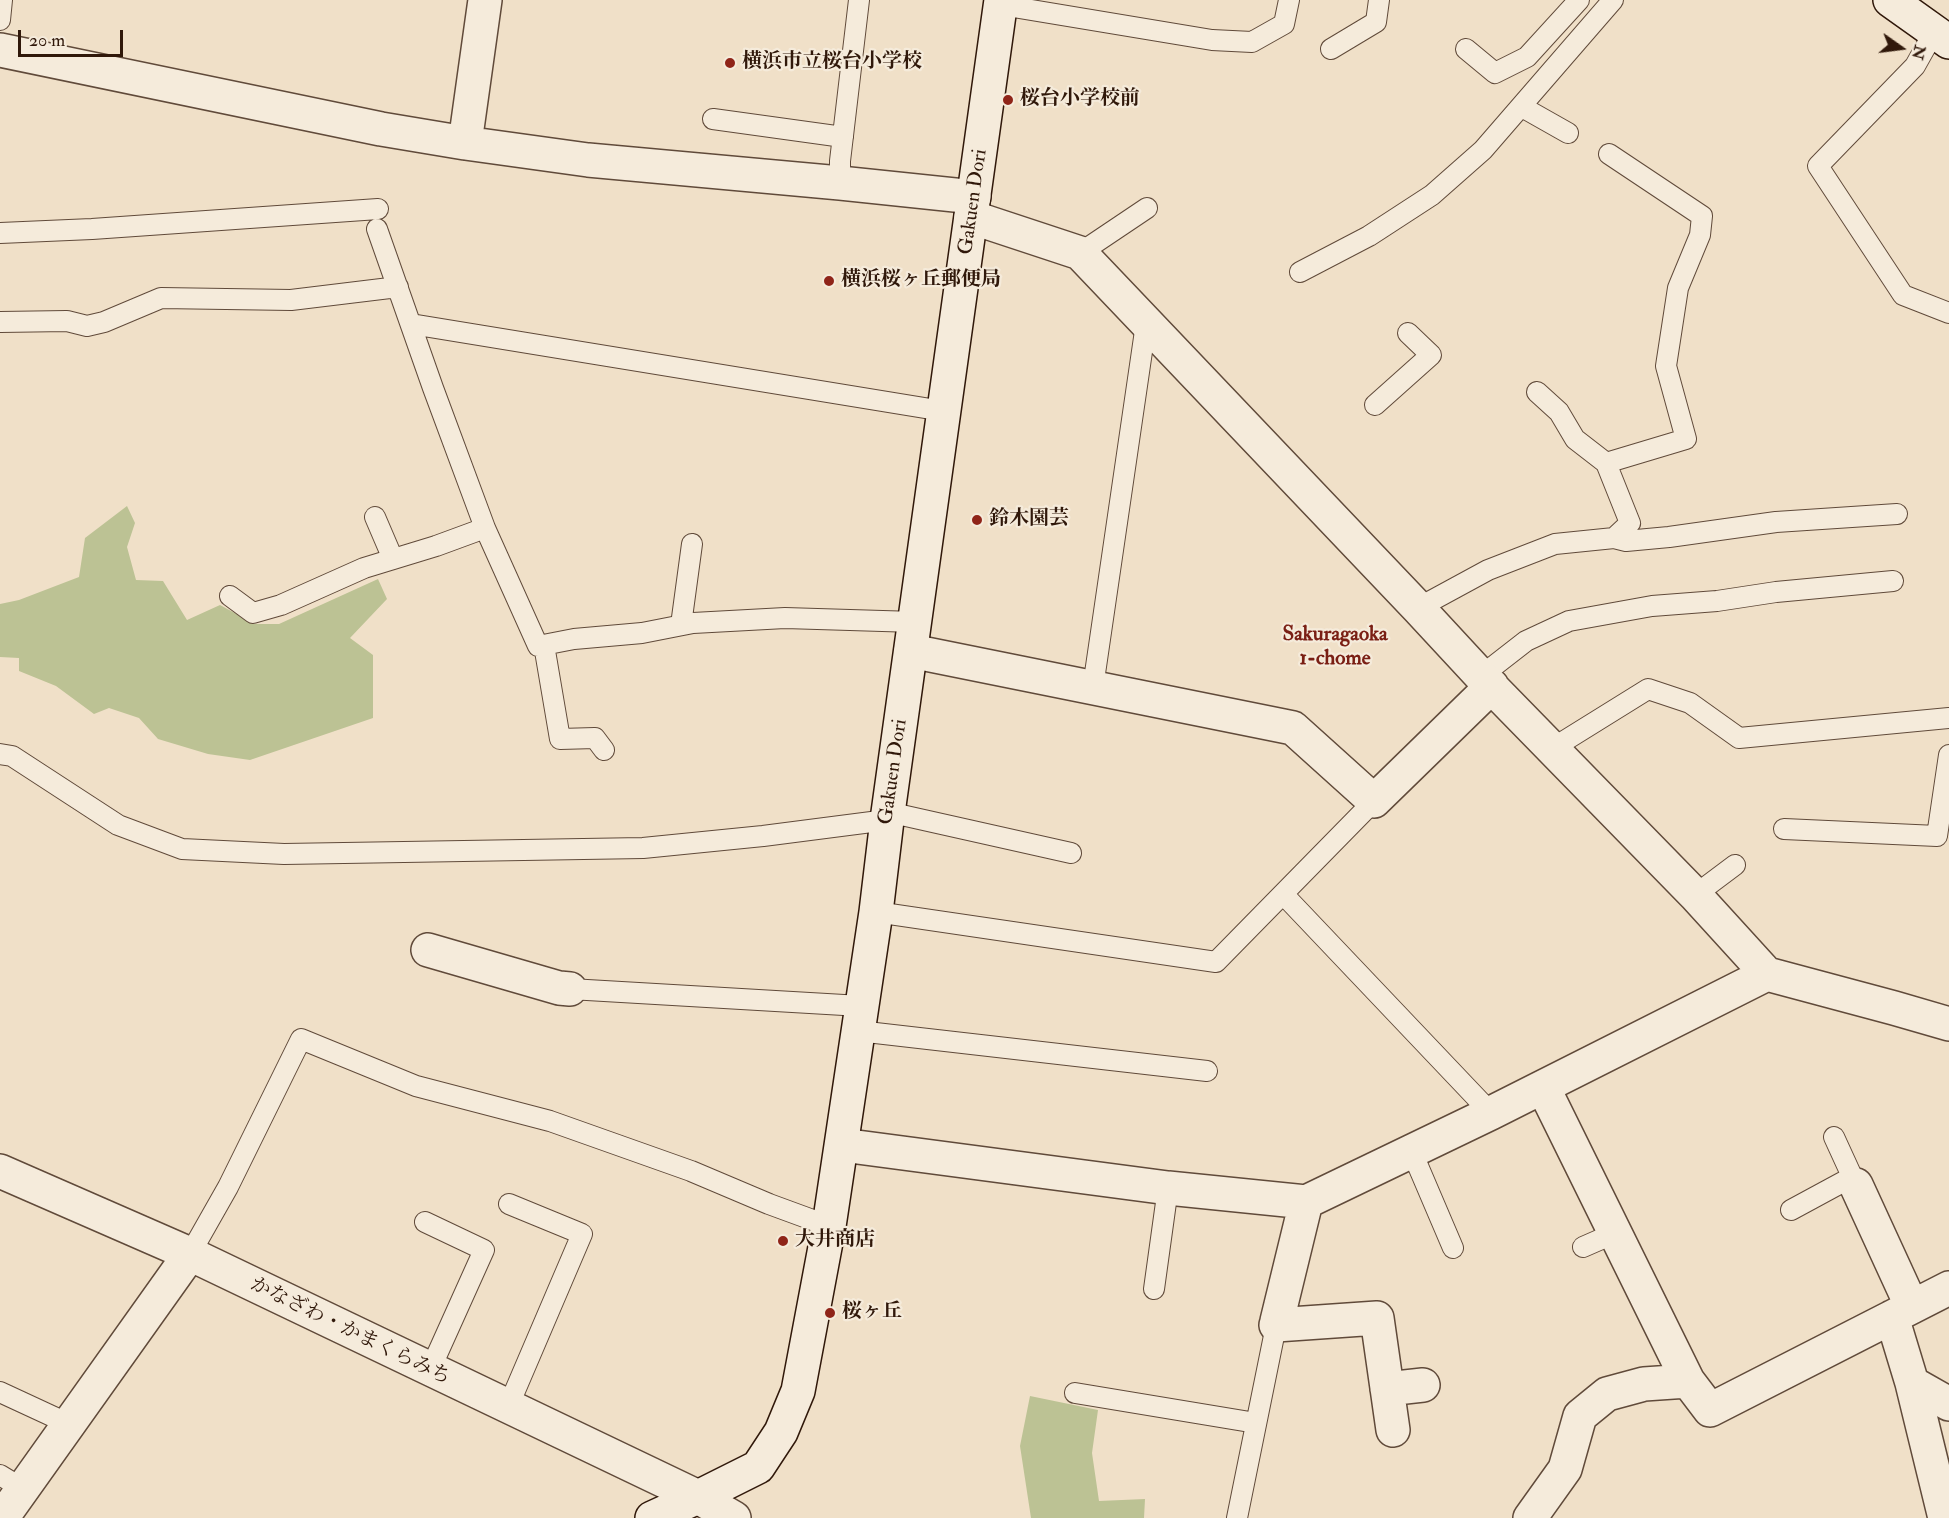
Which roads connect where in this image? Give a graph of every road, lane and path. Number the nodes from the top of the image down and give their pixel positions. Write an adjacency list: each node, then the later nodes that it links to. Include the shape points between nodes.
1 (2, 0): 10 (lane)
2 (485, 0): 19 (street)
3 (859, 0): 18 (lane)
4 (1289, 0): 9 (lane, via 1284,24 1252,42 1202,39)
5 (1379, 0): 12 (lane, via 1376,22)
6 (1579, 0): 13 (lane, via 1527,57 1495,73)
7 (1613, 0): 15 (lane)
8 (1890, 0): 11 (street)
9 (1001, 3): 22 (street, Gakuen Dori)
10 (0, 20)
11 (1942, 37): 30 (lane, via 1818,166 1903,295)
12 (1331, 49)
13 (1466, 49)
14 (0, 50): 19 (street)
15 (1522, 106): 17 (lane); 28 (lane, via 1483,150 1432,195 1369,236)
16 (713, 119): 18 (lane)
17 (1568, 133)
18 (843, 137): 21 (lane)
19 (465, 143): 21 (street, via 588,160)
20 (1609, 154): 38 (lane, via 1702,216 1700,235 1678,288 1666,366 1686,439)
21 (840, 183): 22 (street)
22 (973, 207): 27 (street); 37 (street, Gakuen Dori)
23 (1148, 208): 27 (lane)
24 (378, 209): 26 (lane)
25 (377, 229): 29 (lane)
26 (0, 233)
27 (1080, 253): 32 (street)
28 (1300, 272)
29 (398, 287): 31 (lane); 33 (lane, via 291,300 161,298 87,326 67,321)
30 (1949, 313)
31 (411, 324): 37 (lane); 41 (lane)
32 (1146, 324): 47 (street); 52 (lane)
33 (2, 328)
34 (1408, 333): 36 (lane, via 1431,355)
35 (1537, 392): 38 (lane, via 1559,412 1575,439)
36 (1375, 405)
37 (943, 411): 49 (street, Gakuen Dori)
38 (1606, 464): 42 (lane, via 1630,523)
39 (1897, 514): 42 (lane, via 1776,522 1626,541)
40 (369, 521): 44 (lane)
41 (485, 528): 44 (lane); 50 (lane, via 538,646)
42 (1614, 538): 47 (lane, via 1555,544 1488,570)
43 (692, 544): 48 (lane)
44 (387, 561): 46 (lane, via 253,613)
45 (1893, 581): 51 (lane, via 1652,606 1569,621 1526,640)
46 (230, 596)
47 (1418, 608): 51 (street)
48 (681, 625): 49 (lane, via 785,618); 50 (lane)
49 (913, 636): 52 (street); 59 (street, Gakuen Dori)
50 (544, 645): 55 (lane, via 560,739 595,738)
51 (1487, 681): 54 (street); 58 (street)
52 (1093, 687): 58 (street, via 1293,728)
53 (1949, 718): 54 (lane, via 1739,738 1690,703 1648,689)
54 (1553, 748): 64 (street)
55 (604, 750)
56 (0, 754): 59 (lane, via 12,756 118,825 182,849 284,854 643,848 763,836)
57 (1949, 755): 60 (lane, via 1938,836)
58 (1374, 801): 63 (lane)
59 (887, 816): 61 (lane); 65 (street, Gakuen Dori)
60 (1784, 829)
61 (1071, 853)
62 (1735, 865): 64 (lane)
63 (1283, 894): 65 (lane, via 1216,963); 73 (lane)
64 (1695, 895): 67 (street)
65 (876, 912): 69 (street, Gakuen Dori)
66 (428, 950): 68 (street)
67 (1767, 974): 70 (street); 72 (street)
68 (570, 989): 69 (lane)
69 (860, 1018): 71 (lane); 75 (street, Gakuen Dori)
70 (1949, 1024)
71 (1207, 1071)
72 (1543, 1087): 73 (street); 85 (street)
73 (1491, 1113): 76 (street)
74 (1834, 1137): 78 (lane)
75 (842, 1144): 79 (street); 84 (street, Gakuen Dori)
76 (1412, 1152): 80 (street); 87 (lane)
77 (0, 1171): 88 (street, かなざわ・かまくらみち)
78 (1854, 1181): 82 (lane); 91 (street)
79 (1168, 1188): 80 (street); 90 (lane)
80 (1306, 1202): 92 (street)
81 (509, 1204): 101 (lane, via 582,1234)
82 (1791, 1210)
83 (425, 1222): 93 (lane, via 484,1250)
84 (829, 1226): 88 (lane, via 550,1121 416,1086 301,1039 228,1187); 106 (street, Gakuen Dori, via 798,1391 781,1432 758,1467)
85 (1615, 1233): 86 (lane); 96 (street)
86 (1583, 1247)
87 (1453, 1248)
88 (190, 1254): 93 (street, かなざわ・かまくらみち); 103 (street)
89 (1949, 1288): 91 (street)
90 (1154, 1289)
91 (1902, 1312): 94 (street); 96 (street, via 1710,1410)
92 (1277, 1323): 97 (street, via 1377,1318); 102 (lane)
93 (430, 1370): 101 (street, かなざわ・かまくらみち)
94 (1912, 1383): 100 (street); 112 (street)
95 (1423, 1385): 97 (street)
96 (1683, 1387): 111 (street, via 1644,1384 1607,1394 1580,1416 1566,1469)
97 (1387, 1389): 104 (street)
98 (0, 1392): 103 (lane)
99 (1075, 1393): 102 (lane)
100 (1949, 1404)
101 (508, 1407): 106 (street, かなざわ・かまくらみち)
102 (1256, 1423): 110 (lane)
103 (69, 1424): 105 (street)
104 (1393, 1430)
105 (11, 1482): 107 (street)
106 (703, 1508): 108 (street, Gakuen Dori); 109 (street, かなざわ・かまくらみち)
107 (2, 1518)
108 (652, 1518)
109 (734, 1518)
110 (1237, 1518)
111 (1530, 1518)
112 (1945, 1518)

